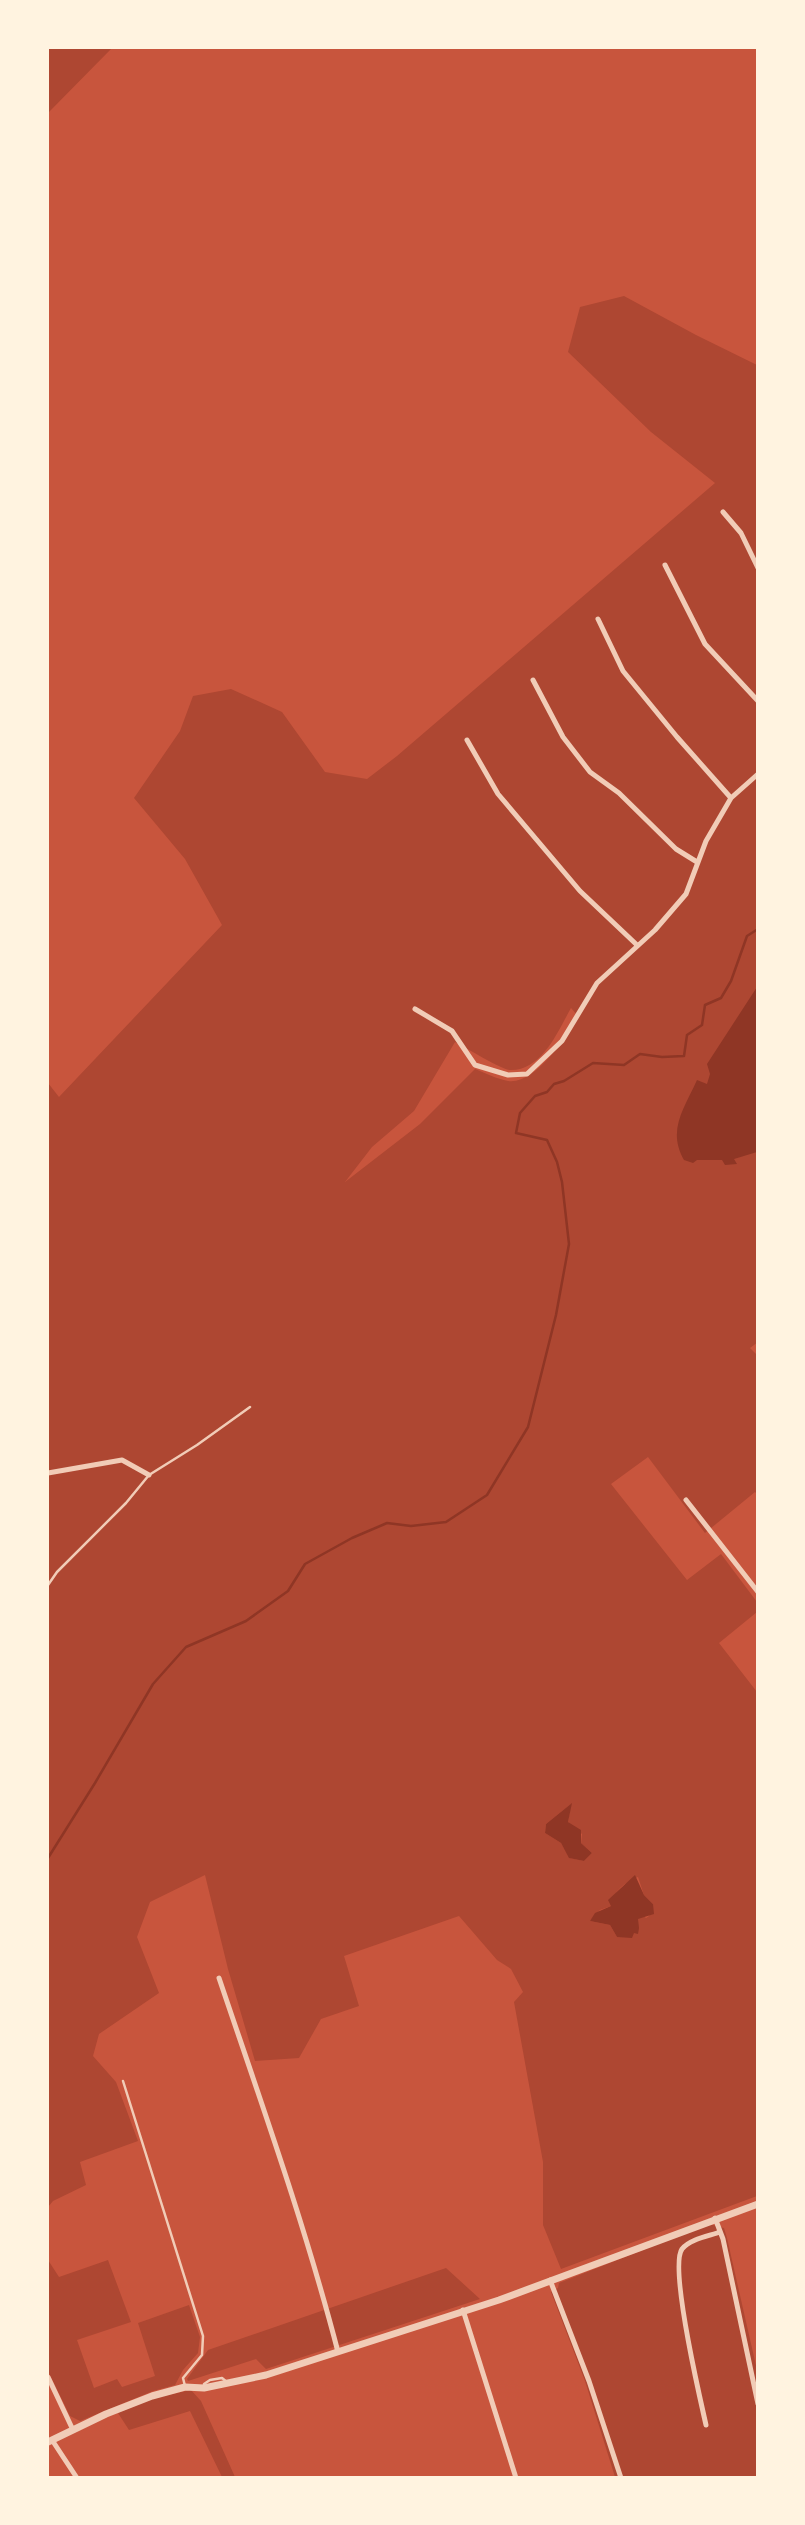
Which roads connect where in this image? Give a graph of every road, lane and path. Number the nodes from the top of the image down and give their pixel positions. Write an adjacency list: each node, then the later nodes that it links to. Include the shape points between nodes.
1 (723, 512): 3 (street, via 741,533)
2 (664, 565): 6 (street, via 705,644)
3 (758, 568)
4 (598, 620): 9 (street, via 623,671)
5 (533, 680): 10 (street, via 563,737 590,772 619,793 676,849)
6 (758, 701)
7 (467, 740): 11 (street, via 498,794 580,891)
8 (758, 774): 9 (street)
9 (731, 798): 10 (street)
10 (697, 862): 11 (street, via 686,894 655,930)
11 (637, 945): 12 (street, via 597,983 562,1040 527,1074 508,1075 475,1065 452,1031)
12 (416, 1008)
13 (250, 1406): 15 (lane)
14 (48, 1473): 15 (street, via 122,1460)
15 (149, 1475): 17 (lane, via 126,1504 57,1572)
16 (686, 1500): 18 (street)
17 (48, 1585)
18 (758, 1592)
19 (219, 1978): 26 (street, via 292,2194)
20 (122, 2081): 28 (lane, via 203,2336 202,2355 184,2378)
21 (758, 2204): 22 (street)
22 (715, 2218): 23 (street); 24 (street)
23 (720, 2232): 29 (street); 30 (street, via 689,2243 680,2255 688,2338)
24 (550, 2280): 25 (street); 35 (street, via 589,2381)
25 (463, 2310): 26 (street); 34 (street)
26 (338, 2352): 28 (street, via 266,2375 204,2388)
27 (48, 2377): 31 (street)
28 (185, 2388): 31 (street, via 152,2396)
29 (758, 2404)
30 (706, 2426)
31 (73, 2430): 32 (street)
32 (50, 2441): 33 (street)
33 (77, 2478)
34 (516, 2478)
35 (621, 2478)

